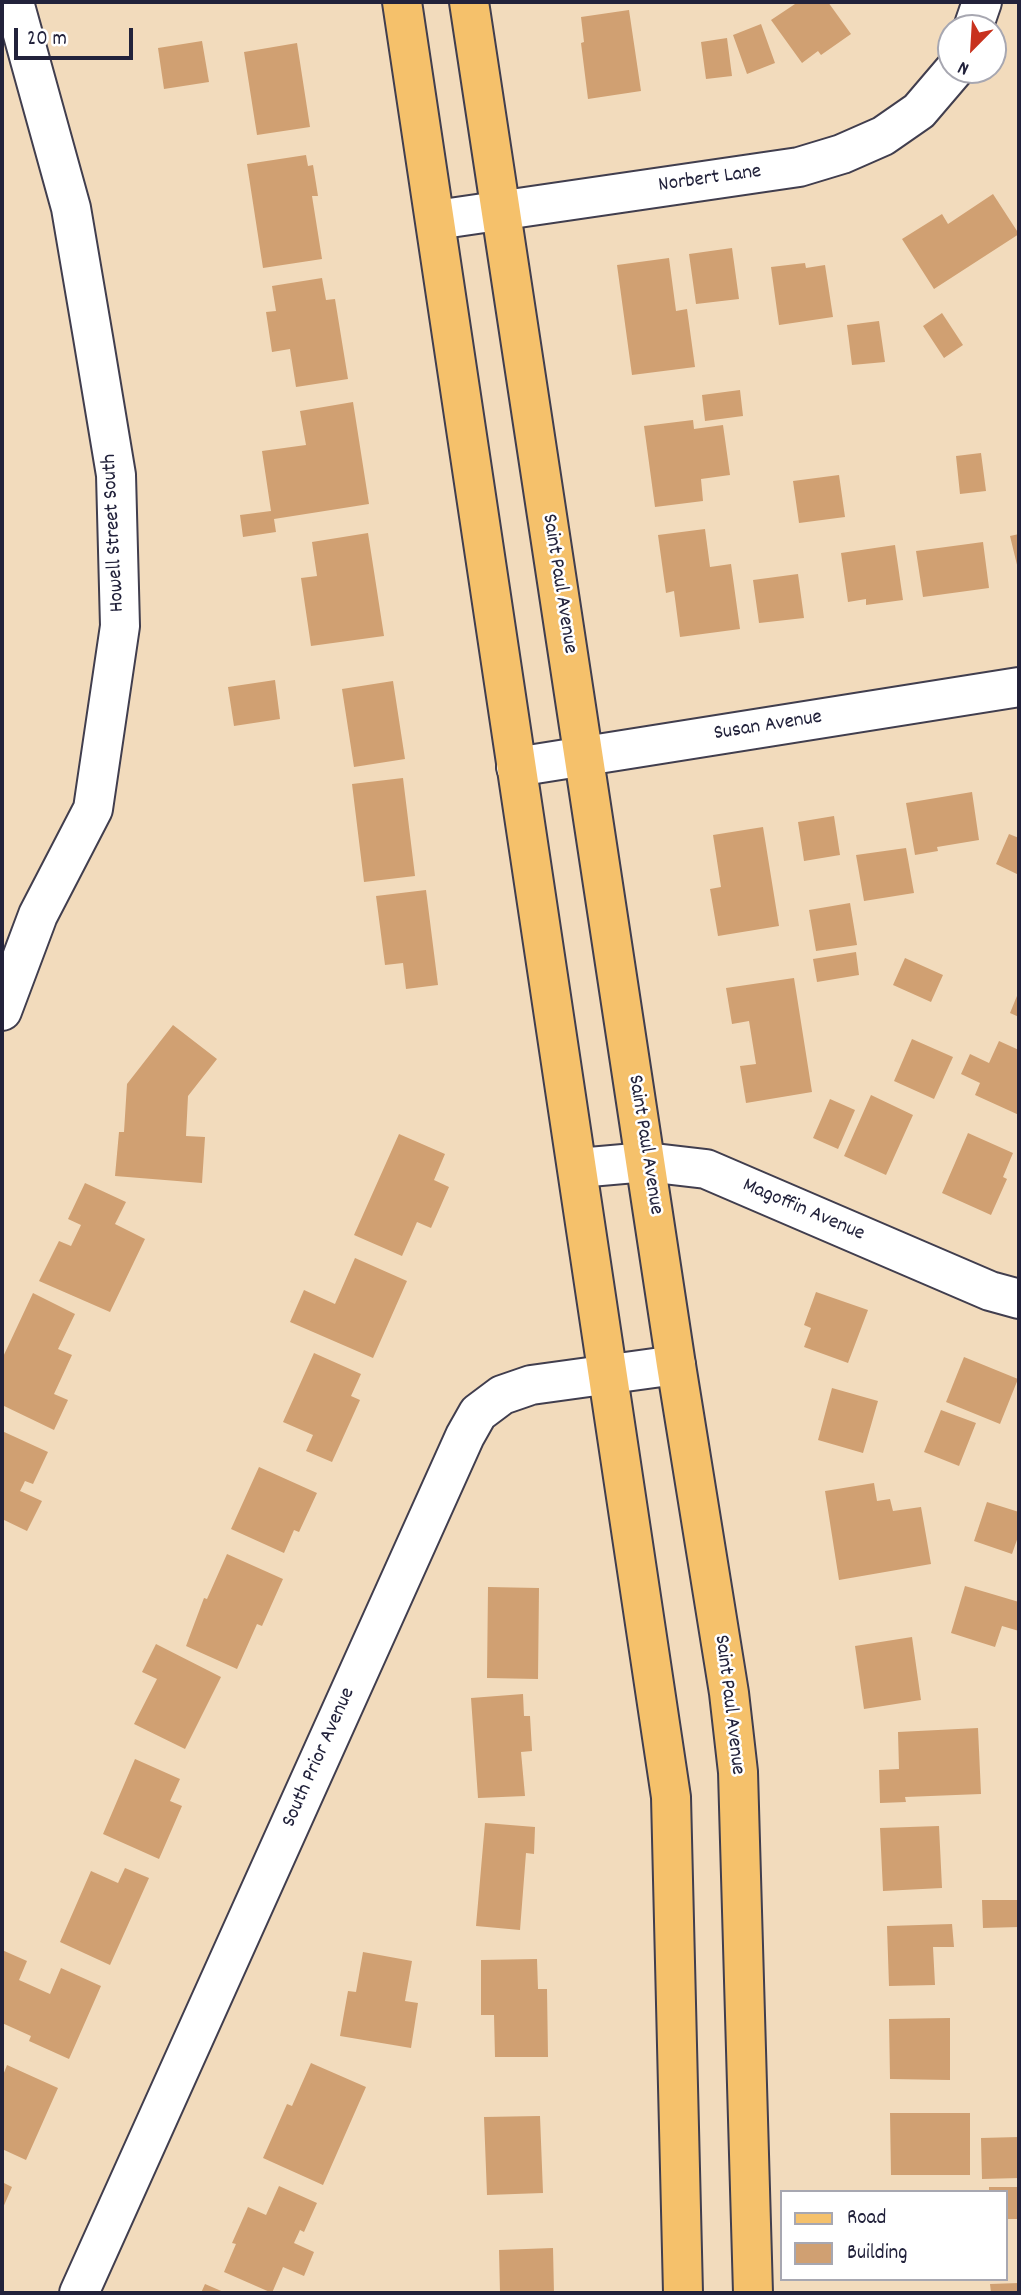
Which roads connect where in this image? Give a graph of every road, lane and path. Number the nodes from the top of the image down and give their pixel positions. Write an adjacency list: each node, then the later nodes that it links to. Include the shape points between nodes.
1 (14, 2): 10 (street, Howell Street South, via 71,208 96,351 116,475 120,626 93,809 38,915)
2 (402, 2): 6 (main road)
3 (469, 2): 5 (main road, Saint Paul Avenue)
4 (942, 84): 5 (street, Norbert Lane, via 919,111 883,136 842,155 799,167)
5 (500, 209): 6 (street, Norbert Lane); 8 (main road, Saint Paul Avenue)
6 (436, 220): 9 (main road)
7 (1019, 687): 8 (street, Susan Avenue)
8 (585, 756): 9 (street, Susan Avenue); 11 (main road, Saint Paul Avenue)
9 (516, 767): 12 (main road)
10 (2, 1011)
11 (646, 1162): 12 (street, Magoffin Avenue); 13 (street, Magoffin Avenue, via 706,1169 990,1291); 14 (main road, Saint Paul Avenue)
12 (578, 1168): 15 (main road)
13 (1019, 1299)
14 (676, 1365): 15 (street, South Prior Avenue); 18 (main road, Saint Paul Avenue, via 738,1772)
15 (608, 1373): 16 (street, South Prior Avenue, via 531,1384 502,1395 478,1413); 17 (main road, via 671,1797)
16 (79, 2293)
17 (683, 2293)
18 (753, 2293)

